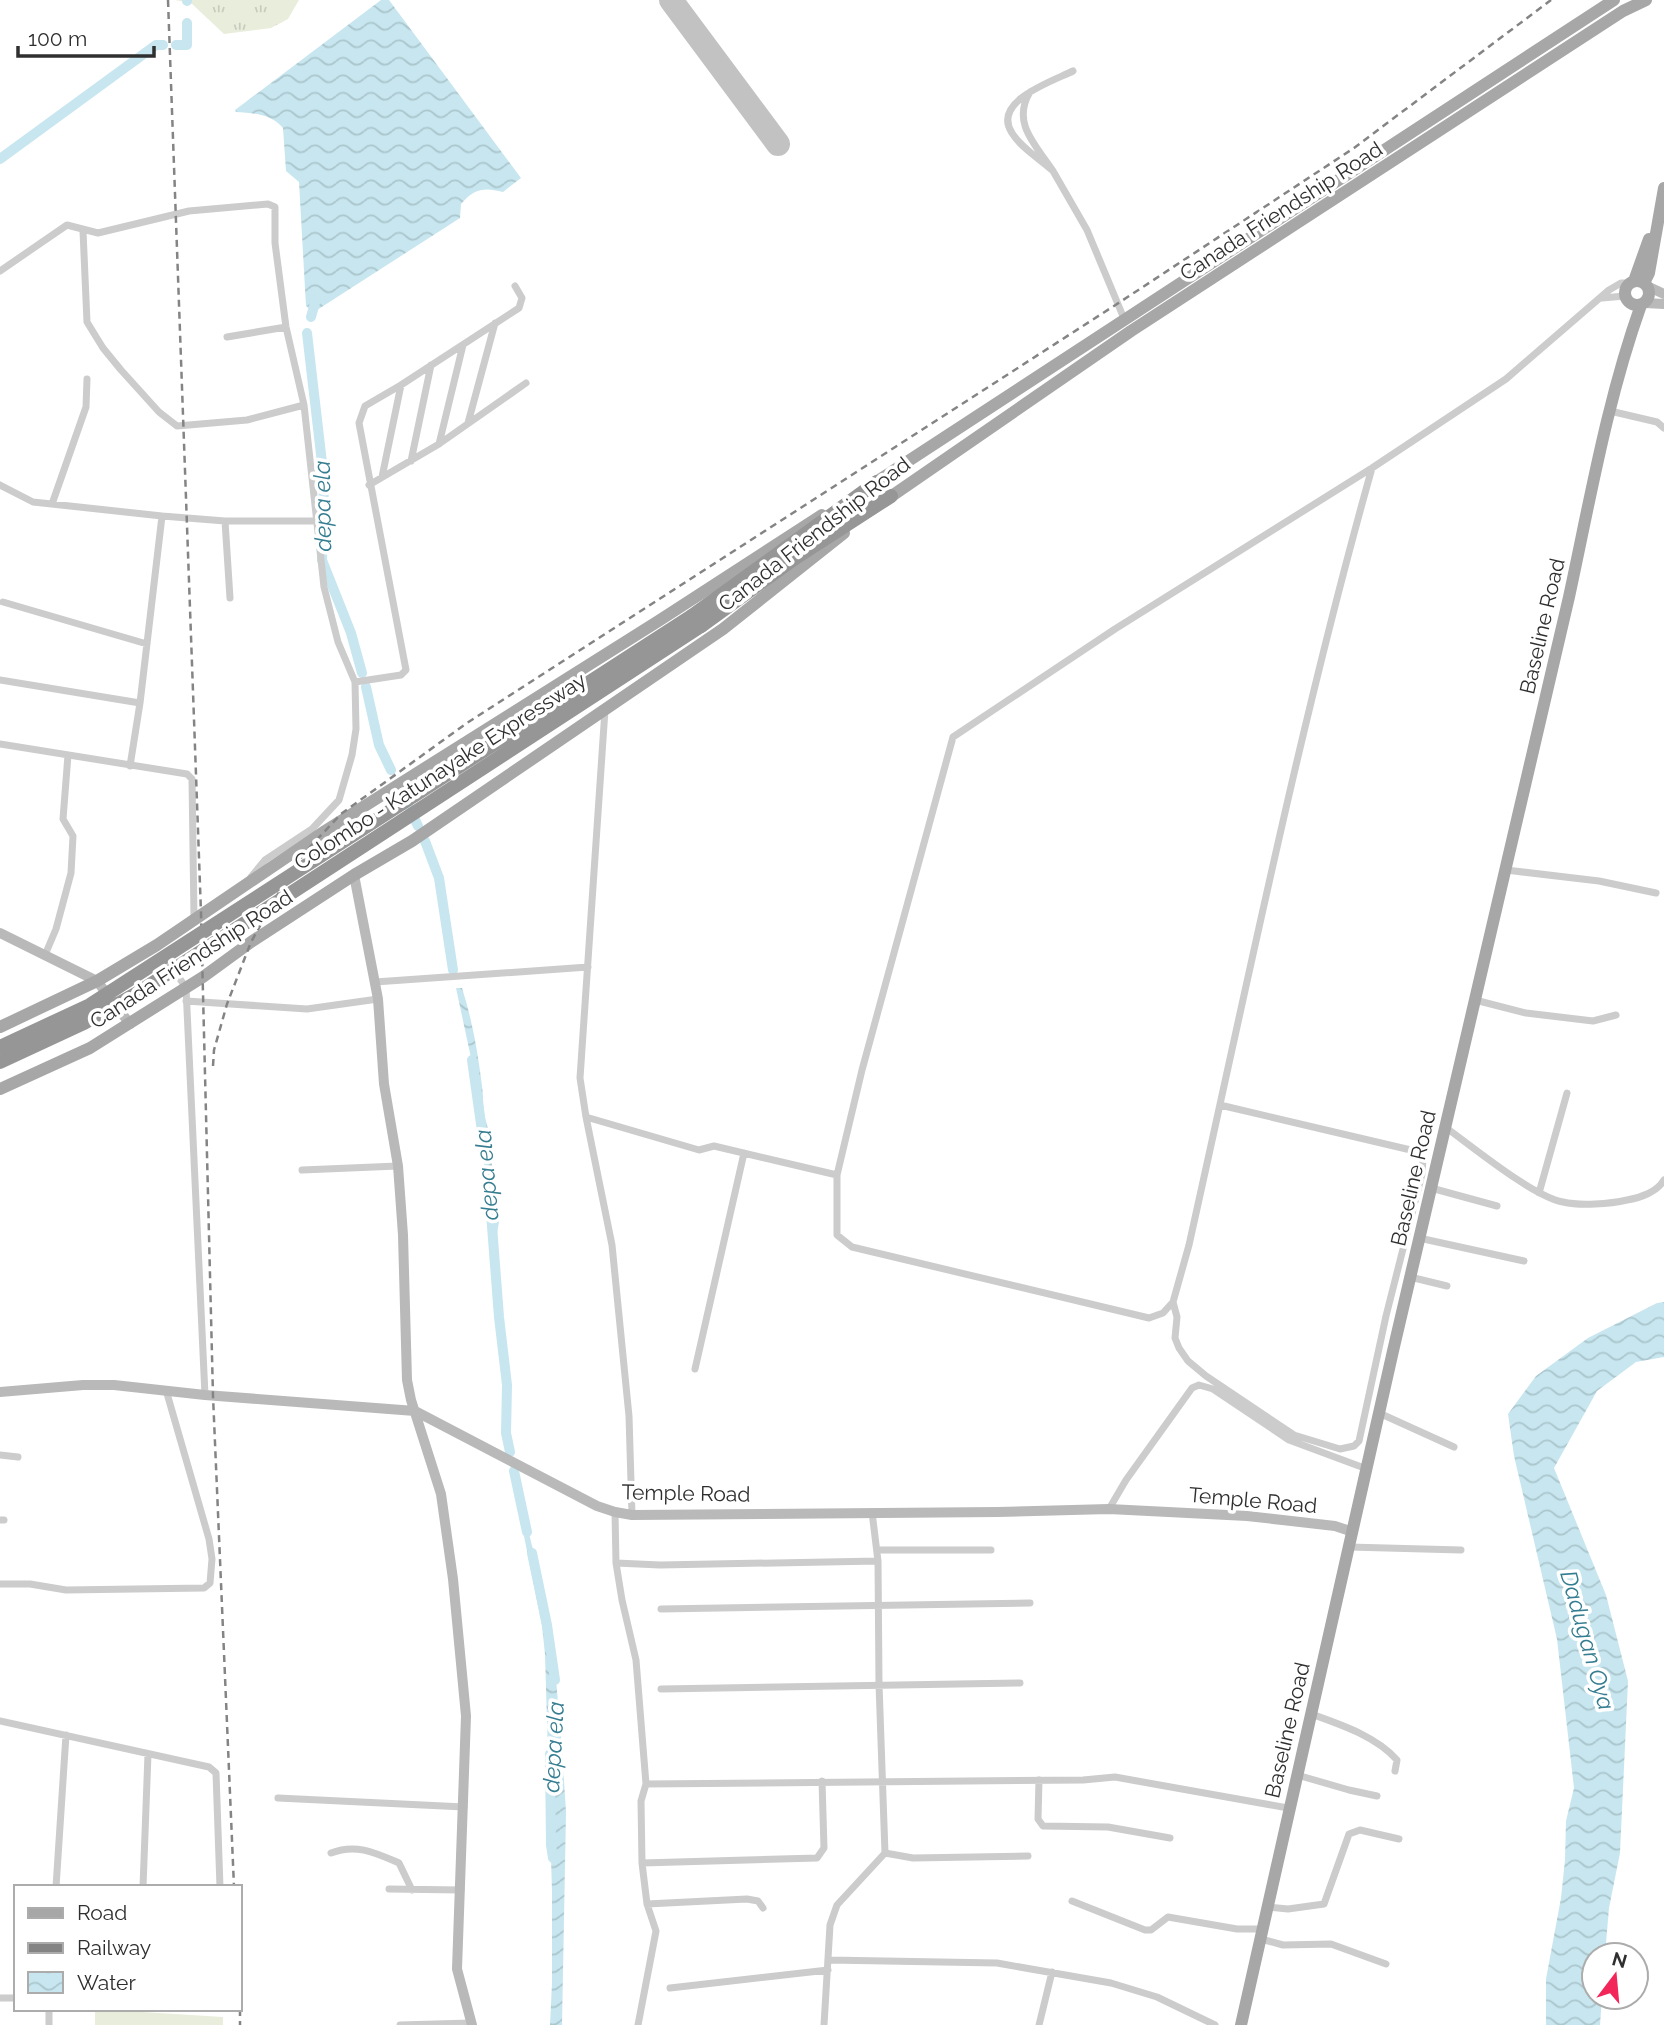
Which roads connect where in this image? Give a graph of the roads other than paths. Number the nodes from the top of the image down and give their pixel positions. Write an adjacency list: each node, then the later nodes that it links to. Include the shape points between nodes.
1 (1614, 0): 16 (main road, Canada Friendship Road)
2 (1646, 0): 16 (main road, Canada Friendship Road)
3 (1073, 71): 4 (street)
4 (1030, 93): 5 (street, via 1023,124); 5 (street, via 1012,106 1008,126 1015,138)
5 (1053, 171): 16 (street, via 1087,230)
6 (1664, 188): 9 (main road)
7 (83, 231): 8 (street, via 67,225); 17 (street, via 98,233 189,211 275,207); 24 (street, via 87,322 103,348 159,412 177,426 247,420)
8 (0, 271)
9 (1639, 283): 11 (street); 12 (street, via 1614,286); 13 (main road, via 1626,287); 13 (main road, via 1649,295)
10 (515, 286): 15 (street, via 522,298 519,308)
11 (1664, 294)
12 (1601, 298): 13 (street); 30 (street, via 1506,379)
13 (1635, 302): 14 (street); 25 (main road, Baseline Road)
14 (1664, 304)
15 (495, 323): 19 (street); 26 (street)
16 (1128, 326): 32 (main road, Canada Friendship Road); 35 (main road, Canada Friendship Road)
17 (286, 327): 18 (street); 24 (street)
18 (227, 337)
19 (463, 345): 20 (street); 28 (street)
20 (431, 365): 23 (street); 29 (street)
21 (87, 379): 36 (street, via 86,407)
22 (526, 383): 26 (street)
23 (401, 385): 31 (street); 34 (street, via 365,406 359,423)
24 (304, 405): 39 (street)
25 (1610, 411): 27 (street, via 1657,422); 51 (main road, Baseline Road)
26 (468, 423): 28 (street)
27 (1664, 428)
28 (439, 444): 29 (street)
29 (411, 461): 31 (street)
30 (1372, 467): 72 (street, via 1290,790); 78 (street, via 953,737)
31 (382, 477): 34 (street)
32 (877, 482): 42 (highway, Colombo - Katunayake Expressway); 53 (main road, Canada Friendship Road)
33 (0, 485): 36 (street, via 33,502)
34 (369, 485): 45 (street, via 406,670 401,675)
35 (891, 496): 42 (highway, Colombo - Katunayake Expressway); 47 (main road, Canada Friendship Road, via 723,629)
36 (52, 504): 37 (street)
37 (162, 516): 38 (street); 43 (street)
38 (225, 521): 39 (street); 40 (street)
39 (318, 521): 45 (street, via 324,587 338,642)
40 (230, 598)
41 (3, 602): 43 (street)
42 (697, 621): 68 (highway, Colombo - Katunayake Expressway, bridge, via 90,1005); 69 (highway, Colombo - Katunayake Expressway, bridge, via 139,992)
43 (147, 644): 46 (street)
44 (0, 680): 46 (street)
45 (355, 682): 53 (street, via 356,729 339,800 312,829 265,860)
46 (140, 703): 50 (street)
47 (605, 710): 52 (main road, Canada Friendship Road); 59 (street)
48 (0, 744): 49 (street)
49 (68, 755): 50 (street); 58 (street, via 63,819 73,836 71,873)
50 (130, 766): 55 (street, via 187,774 192,779)
51 (1506, 870): 54 (street); 64 (main road, Baseline Road)
52 (354, 875): 61 (street); 62 (main road, Canada Friendship Road, via 251,942)
53 (250, 881): 55 (main road, Canada Friendship Road)
54 (1656, 893)
55 (194, 918): 57 (main road, Canada Friendship Road)
56 (0, 933): 58 (street)
57 (157, 945): 60 (main road, Canada Friendship Road); 62 (street)
58 (45, 955): 60 (street)
59 (588, 967): 61 (street); 73 (street, via 580,1078)
60 (97, 981): 66 (street); 67 (main road, Canada Friendship Road)
61 (375, 982): 63 (street)
62 (186, 994): 63 (street, via 307,1009); 66 (main road, Canada Friendship Road); 91 (street)
63 (378, 999): 76 (street, via 384,1084)
64 (1475, 1000): 65 (street, via 1525,1013 1593,1021); 74 (main road, Baseline Road)
65 (1616, 1015)
66 (130, 1024): 70 (main road, Canada Friendship Road, via 90,1048)
67 (0, 1027)
68 (0, 1047)
69 (0, 1062)
70 (0, 1088)
71 (1567, 1093): 81 (street)
72 (1220, 1105): 87 (street); 87 (street, via 1415,1151 1423,1158 1359,1441 1340,1449 1294,1435 1206,1376 1179,1348)
73 (586, 1117): 75 (street, via 699,1150 714,1146); 101 (street, via 612,1245 629,1416)
74 (1445, 1127): 80 (main road, Baseline Road); 81 (street)
75 (744, 1153): 78 (street); 88 (street)
76 (398, 1166): 77 (street); 92 (street, via 406,1373)
77 (302, 1170)
78 (838, 1175): 87 (street, via 837,1235 852,1247 1149,1318 1163,1313)
79 (1664, 1180): 81 (street, via 1638,1198 1614,1203 1563,1203)
80 (1431, 1188): 82 (street); 83 (main road, Baseline Road)
81 (1539, 1193)
82 (1497, 1206)
83 (1419, 1238): 84 (street); 85 (main road, Baseline Road)
84 (1524, 1261)
85 (1410, 1276): 86 (street); 93 (main road, Baseline Road)
86 (1447, 1286)
87 (1173, 1302)
88 (695, 1369)
89 (166, 1390): 90 (street, Temple Road, via 83,1385); 91 (street, Temple Road); 109 (street, via 209,1539 210,1583 204,1588 66,1590)
90 (0, 1392)
91 (205, 1395): 92 (street, Temple Road)
92 (415, 1411): 99 (street, Temple Road); 128 (street, via 441,1494 453,1578 466,1716)
93 (1379, 1413): 94 (street); 97 (main road, Baseline Road)
94 (1454, 1447)
95 (0, 1455): 96 (street)
96 (18, 1457)
97 (1367, 1469): 98 (street, via 1289,1440 1213,1388 1199,1385 1192,1388); 102 (main road, Baseline Road)
98 (1109, 1509): 100 (street, Temple Road); 102 (street, Temple Road, via 1247,1516)
99 (615, 1512): 101 (street, Temple Road); 108 (street)
100 (872, 1512): 101 (street, Temple Road); 104 (street)
101 (632, 1515)
102 (1353, 1532): 103 (main road, Baseline Road)
103 (1349, 1548): 106 (street); 116 (main road, Baseline Road)
104 (877, 1550): 105 (street); 107 (street)
105 (991, 1550)
106 (1461, 1550)
107 (878, 1561): 108 (street); 111 (street)
108 (616, 1563): 125 (street, via 636,1660)
109 (0, 1584)
110 (1030, 1603): 111 (street)
111 (878, 1605): 112 (street); 114 (street)
112 (661, 1609)
113 (1020, 1683): 114 (street)
114 (879, 1684): 115 (street); 124 (street)
115 (661, 1689)
116 (1310, 1714): 120 (street, via 1387,1751 1396,1760); 121 (main road, Baseline Road)
117 (0, 1721): 118 (street)
118 (66, 1735): 119 (street); 136 (street)
119 (148, 1754): 137 (street); 138 (street, via 209,1767 216,1773)
120 (1395, 1771)
121 (1296, 1775): 126 (street); 129 (main road, Baseline Road)
122 (1039, 1780): 124 (street); 129 (street, via 1115,1777); 130 (street, via 1038,1819 1042,1826 1108,1827)
123 (822, 1781): 124 (street); 125 (street); 135 (street, via 824,1848 817,1858)
124 (883, 1783): 133 (street)
125 (646, 1784): 135 (street, via 641,1801)
126 (1377, 1796)
127 (278, 1798): 128 (street)
128 (464, 1807): 141 (street)
129 (1288, 1808): 144 (main road, Baseline Road)
130 (1170, 1838)
131 (1399, 1839): 144 (street, via 1360,1830 1349,1834 1324,1904 1287,1909)
132 (331, 1853): 140 (street, via 346,1847 400,1863)
133 (885, 1853): 134 (street, via 913,1858); 147 (street, via 837,1905 830,1925)
134 (1028, 1856)
135 (642, 1863): 143 (street)
136 (56, 1885)
137 (143, 1885)
138 (220, 1885)
139 (389, 1889): 140 (street)
140 (412, 1890): 141 (street)
141 (461, 1890): 152 (street, via 457,1969)
142 (1072, 1901): 146 (street, via 1145,1930 1168,1917)
143 (647, 1904): 145 (street, via 747,1899 758,1901); 154 (street, via 656,1931)
144 (1268, 1906): 146 (main road, Baseline Road)
145 (763, 1908)
146 (1262, 1934): 148 (street, via 1283,1945 1331,1944); 158 (main road, Baseline Road)
147 (829, 1960): 149 (street); 150 (street, via 997,1963)
148 (1386, 1964)
149 (828, 1970): 151 (street); 155 (street)
150 (1052, 1972): 156 (street); 157 (street, via 1157,1997)
151 (670, 1988)
152 (471, 2024): 153 (street)
153 (400, 2025)
154 (638, 2025)
155 (824, 2025)
156 (1039, 2025)
157 (1215, 2025)
158 (1241, 2025)

